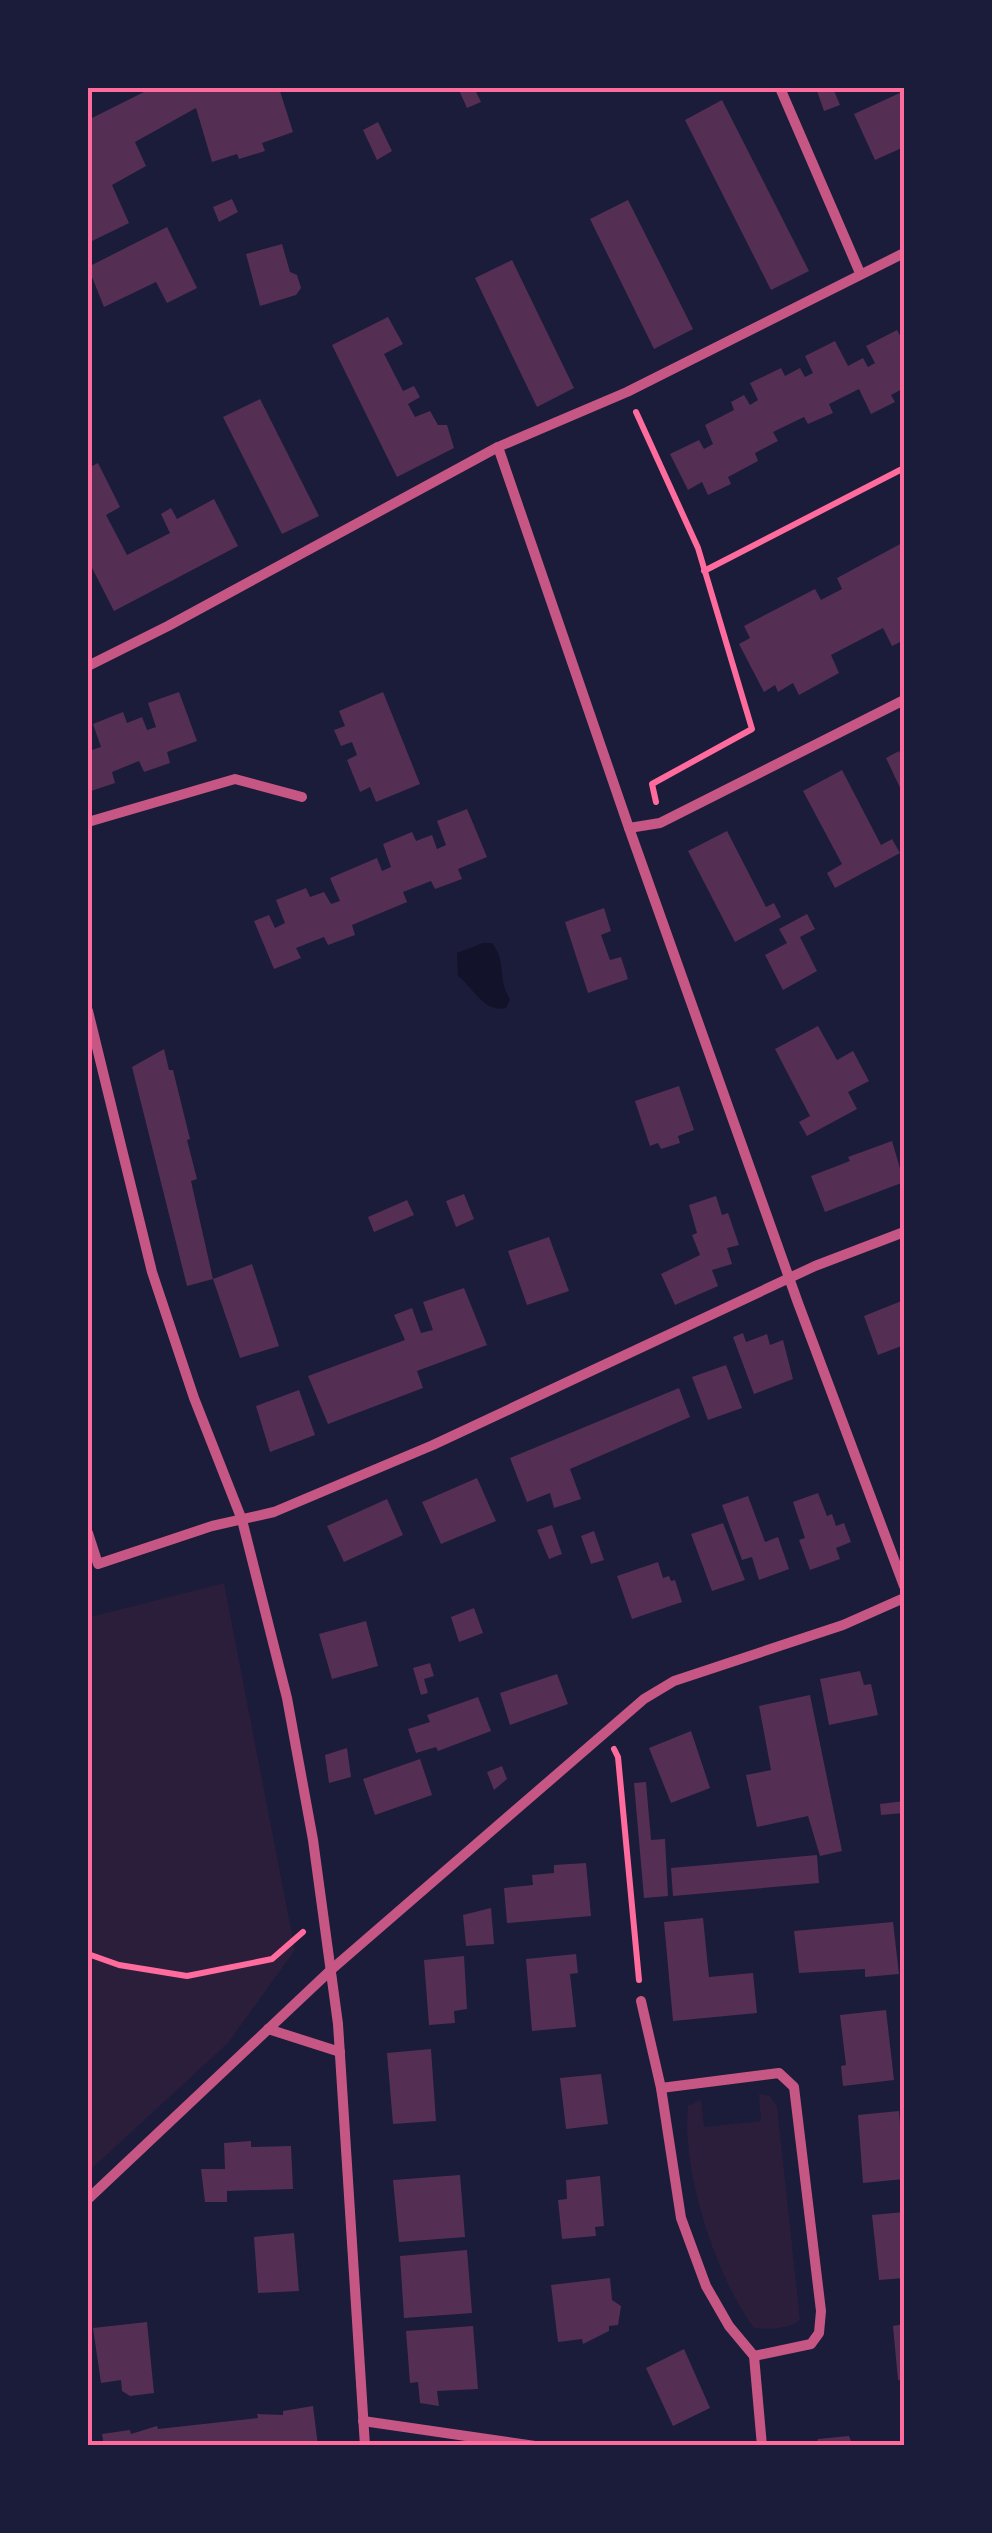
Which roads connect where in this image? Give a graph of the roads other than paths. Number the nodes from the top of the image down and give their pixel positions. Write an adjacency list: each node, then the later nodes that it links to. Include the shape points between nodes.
1 (780, 88): 3 (street)
2 (904, 252): 3 (street)
3 (860, 273): 4 (street, via 627,392)
4 (498, 446): 5 (street); 9 (street)
5 (88, 666)
6 (904, 700): 9 (street, via 660,823)
7 (302, 797): 8 (street, via 236,779)
8 (88, 822)
9 (628, 828): 12 (street)
10 (88, 1011): 13 (street, via 152,1272)
11 (904, 1232): 12 (street)
12 (790, 1279): 13 (street, via 433,1445); 15 (street)
13 (242, 1520): 14 (street, via 98,1564); 17 (street, via 286,1698)
14 (88, 1533)
15 (904, 1586)
16 (904, 1598): 17 (street, via 674,1681 644,1699)
17 (332, 1969): 19 (street); 20 (street)
18 (640, 2001): 21 (street)
19 (268, 2029): 20 (street); 22 (street)
20 (340, 2052): 24 (street)
21 (661, 2088): 23 (street, via 691,2248 706,2286); 23 (street, via 779,2074 794,2087 819,2333 811,2344)
22 (88, 2199)
23 (754, 2356): 27 (street)
24 (364, 2421): 25 (street); 26 (street)
25 (365, 2446)
26 (535, 2446)
27 (762, 2446)

